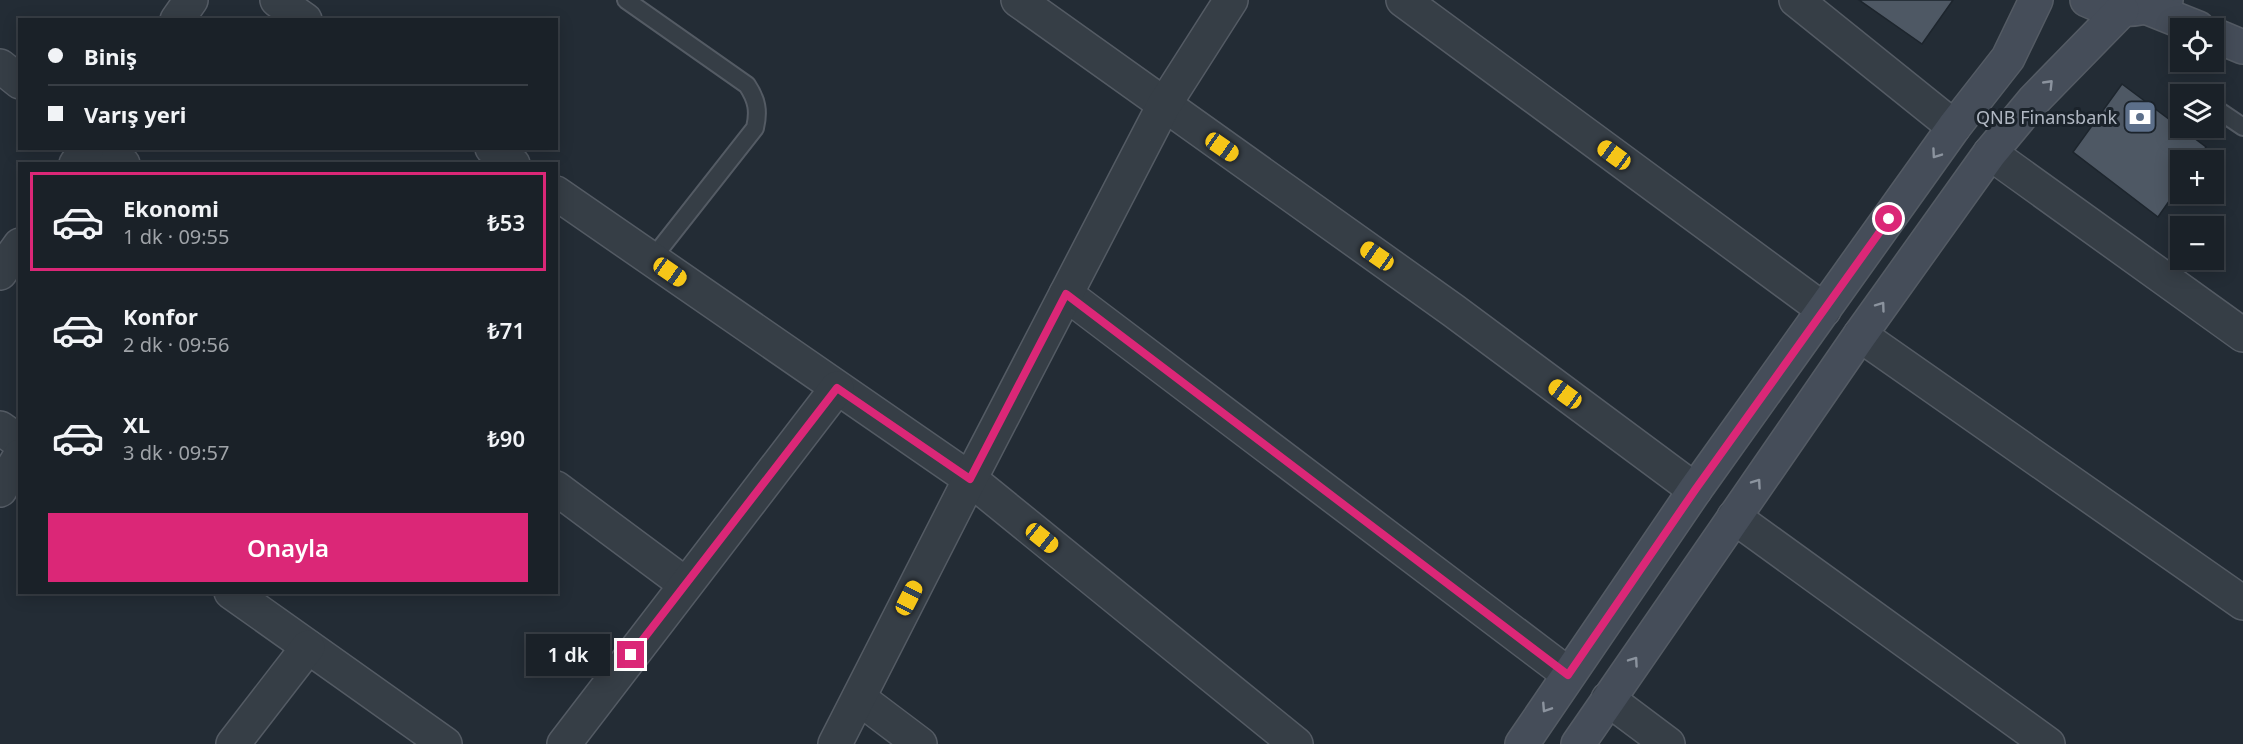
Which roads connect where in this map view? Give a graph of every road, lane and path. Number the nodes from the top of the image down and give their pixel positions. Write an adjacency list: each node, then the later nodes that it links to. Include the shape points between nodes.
1 (191, 0): 11 (street)
2 (277, 0): 12 (street)
3 (626, 0): 29 (lane, via 747,85 757,102 755,128)
4 (1018, 0): 18 (street)
5 (1231, 0): 18 (street)
6 (1403, 0): 32 (street)
7 (1796, 0): 21 (street)
8 (2036, 0): 21 (main road, via 2008,58)
9 (2087, 0): 10 (main road, via 2098,6)
10 (2145, 6): 13 (main road); 24 (main road, one-way to 10, via 2034,100)
11 (178, 18)
12 (302, 18)
13 (2174, 18)
14 (2224, 39): 15 (main road)
15 (2243, 47)
16 (0, 66): 17 (street)
17 (18, 80)
18 (1164, 105): 31 (street); 42 (street)
19 (2224, 114): 20 (lane)
20 (2243, 127)
21 (1954, 128): 32 (main road, one-way to 32)
22 (106, 150): 25 (street)
23 (495, 150): 26 (street)
24 (1990, 153): 33 (street); 34 (main road, one-way to 24)
25 (120, 162)
26 (510, 162)
27 (558, 194): 29 (street)
28 (18, 248): 30 (street)
29 (652, 259): 35 (street)
30 (0, 273)
31 (1066, 294): 39 (street); 48 (street)
32 (1824, 310): 42 (main road)
33 (2243, 335)
34 (1860, 336): 43 (main road, one-way to 34); 46 (street)
35 (837, 388): 39 (street); 44 (street)
36 (0, 428): 37 (street)
37 (18, 441)
38 (18, 459): 41 (street)
39 (970, 479): 49 (street); 56 (street)
40 (558, 489): 44 (street)
41 (0, 490)
42 (1695, 490): 48 (main road)
43 (1734, 517): 50 (main road, one-way to 43); 60 (street)
44 (685, 584): 53 (street)
45 (234, 594): 47 (street)
46 (2243, 603)
47 (308, 647): 51 (street); 52 (street)
48 (1568, 675): 57 (main road, one-way to 57)
49 (859, 698): 54 (street); 55 (street)
50 (1608, 699): 58 (main road); 59 (street)
51 (233, 744)
52 (444, 744)
53 (564, 744)
54 (836, 744)
55 (920, 744)
56 (1296, 744)
57 (1522, 744)
58 (1578, 744)
59 (1668, 744)
60 (2048, 744)

